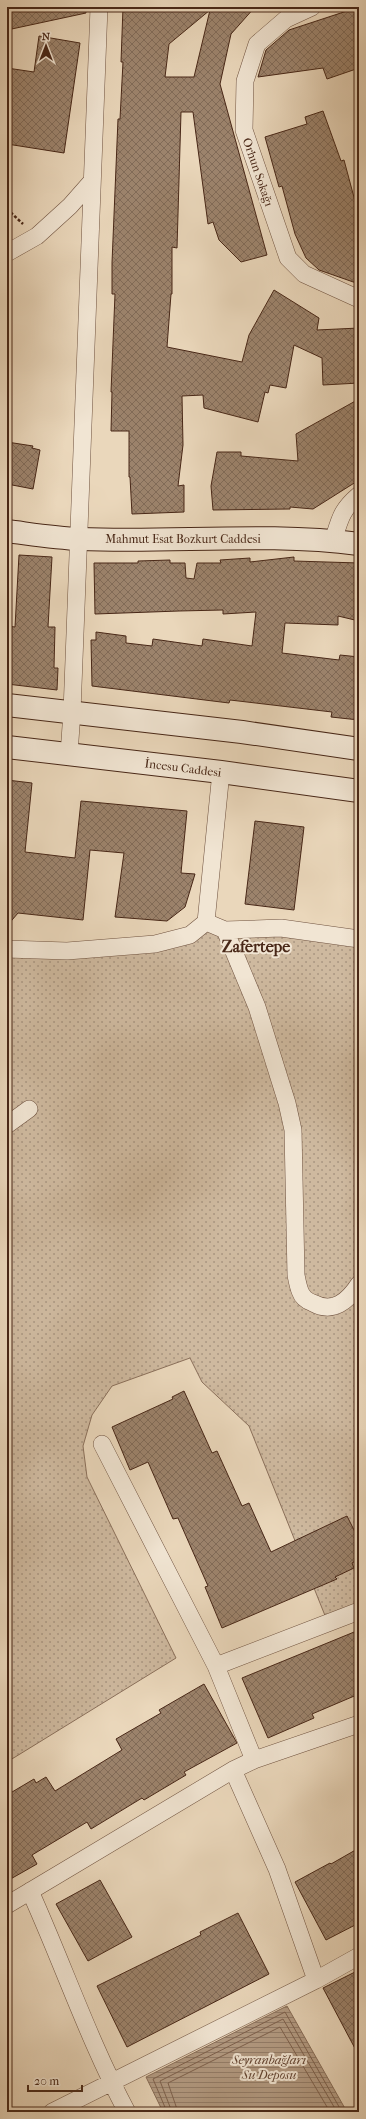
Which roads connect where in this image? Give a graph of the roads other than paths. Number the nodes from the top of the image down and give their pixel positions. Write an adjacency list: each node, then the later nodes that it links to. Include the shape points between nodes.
1 (99, 7): 3 (street)
2 (312, 7): 5 (street, Orhun Sokağı, via 286,19 257,44 246,81 244,130 288,258 304,274)
3 (92, 181): 4 (street, via 70,206 37,236); 8 (street)
4 (7, 253)
5 (359, 299)
6 (359, 495): 9 (street, via 347,505 340,517)
7 (7, 531): 8 (main road, Mahmut Esat Bozkurt Caddesi)
8 (79, 539): 9 (main road, Mahmut Esat Bozkurt Caddesi, via 251,538); 12 (street)
9 (333, 541): 10 (main road, Mahmut Esat Bozkurt Caddesi)
10 (359, 544)
11 (7, 705): 12 (main road)
12 (72, 712): 14 (main road); 15 (street)
13 (7, 747): 15 (main road, İncesu Caddesi)
14 (359, 749)
15 (69, 754): 16 (main road, İncesu Caddesi)
16 (221, 772): 17 (main road, İncesu Caddesi); 18 (street)
17 (359, 791)
18 (206, 922): 19 (street); 21 (street, via 190,935 155,944 67,951)
19 (225, 930): 20 (street, via 281,928); 24 (street, via 257,1007 293,1130 296,1275 300,1291 306,1300 318,1306 331,1308 342,1304)
20 (359, 939)
21 (7, 949)
22 (30, 1109): 23 (street)
23 (7, 1124)
24 (359, 1284)
25 (102, 1444): 27 (street)
26 (359, 1611): 27 (street)
27 (216, 1666): 29 (street)
28 (359, 1724): 29 (street)
29 (254, 1760): 30 (street)
30 (233, 1770): 31 (street); 34 (street, via 277,1869)
31 (30, 1891): 32 (street); 35 (street)
32 (7, 1905)
33 (359, 1956): 34 (street)
34 (316, 1980): 35 (street)
35 (111, 2083): 36 (street); 37 (street)
36 (52, 2112)
37 (126, 2112)

